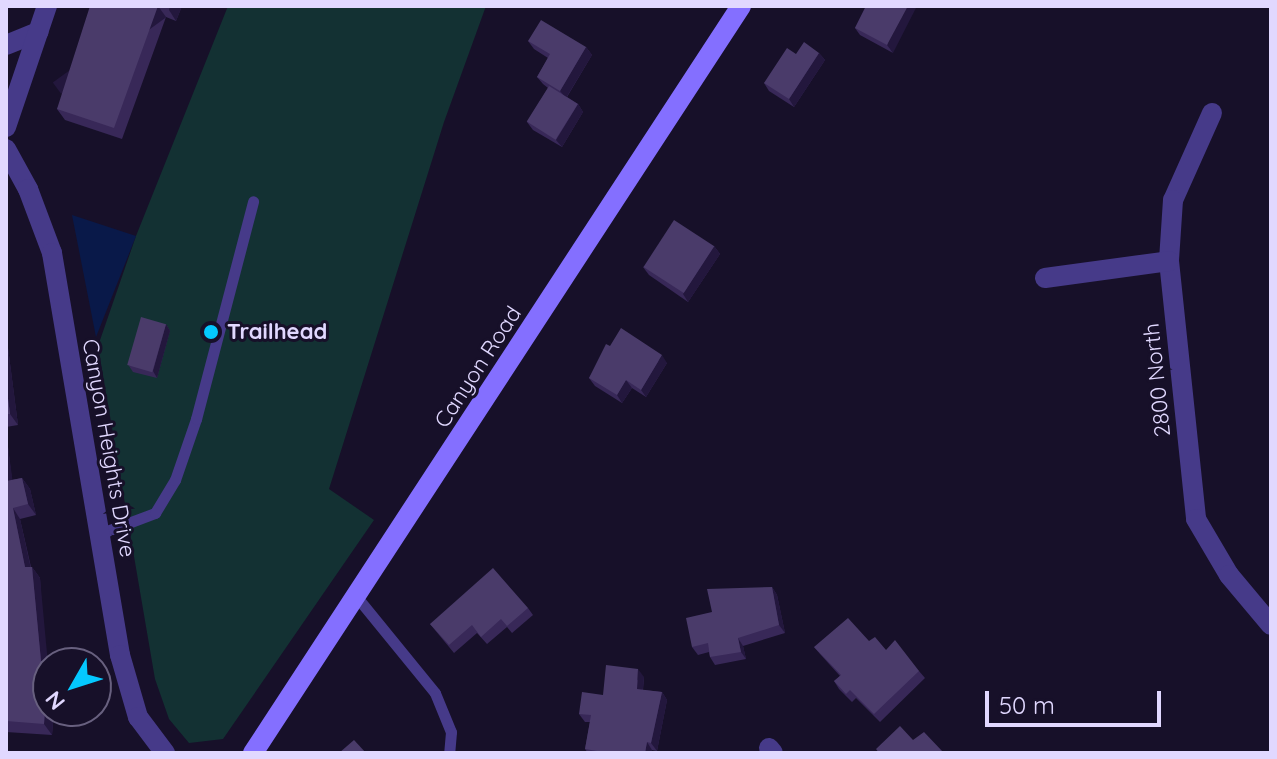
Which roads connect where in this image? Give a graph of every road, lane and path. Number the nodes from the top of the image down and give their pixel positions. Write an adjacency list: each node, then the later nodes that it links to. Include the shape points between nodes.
1 (47, 6): 3 (street)
2 (741, 6): 12 (main road, Canyon Road)
3 (38, 32): 4 (street); 6 (street)
4 (6, 45)
5 (1212, 113): 9 (street, 2800 North, via 1173,200)
6 (6, 127)
7 (6, 149): 11 (street, Canyon Heights Drive, via 52,253)
8 (253, 201): 11 (lane, via 175,480 155,513)
9 (1169, 261): 10 (street); 13 (street, 2800 North, via 1196,519 1229,575)
10 (1045, 278)
11 (99, 534): 14 (street, Canyon Heights Drive, via 120,655 138,717)
12 (356, 596): 15 (main road, Canyon Road); 16 (lane, via 435,693 451,732)
13 (1271, 625)
14 (165, 753)
15 (253, 753)
16 (449, 753)

